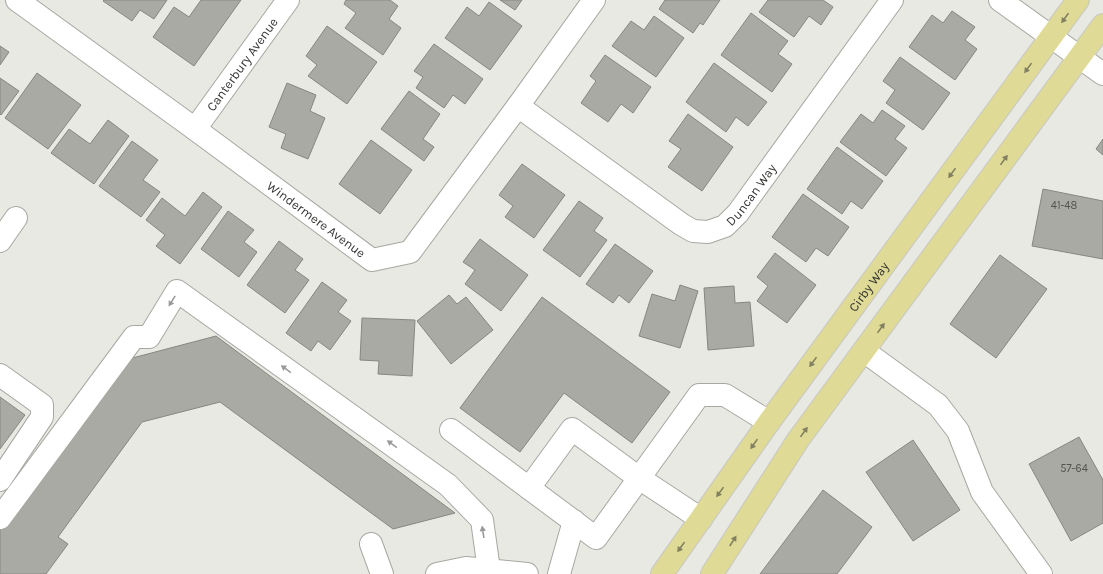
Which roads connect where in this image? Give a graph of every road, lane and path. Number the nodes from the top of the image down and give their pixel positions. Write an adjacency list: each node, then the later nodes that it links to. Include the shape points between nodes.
1 (17, 0): 12 (street, Windermere Avenue)
2 (288, 0): 12 (street, Canterbury Avenue)
3 (594, 0): 11 (street, Windermere Avenue)
4 (892, 0): 11 (street, Duncan Way, via 738,213 725,226 708,232 693,232)
5 (1000, 0): 8 (street)
6 (1078, 0): 8 (main road, Cirby Way, one-way to 8)
7 (1103, 25): 9 (main road)
8 (1052, 37): 9 (street); 15 (main road, Cirby Way, one-way to 15)
9 (1080, 57): 10 (street); 16 (main road, one-way to 9)
10 (1103, 74)
11 (518, 106): 12 (street, Windermere Avenue, via 410,252 372,260)
12 (195, 129)
13 (16, 218): 14 (street)
14 (0, 241)
15 (836, 331): 16 (main road); 18 (main road, Cirby Way, one-way to 18)
16 (864, 351): 33 (main road, one-way to 16, via 798,440); 34 (street, via 938,405 958,431 982,492)
17 (0, 375): 21 (street, via 42,405 42,417)
18 (769, 422): 20 (street, via 725,395 699,395); 24 (main road, Cirby Way, one-way to 24)
19 (451, 430): 22 (street)
20 (639, 478): 22 (street, via 572,429); 24 (street); 25 (street, via 596,538)
21 (0, 480)
22 (529, 488): 25 (street)
23 (0, 518): 27 (street, one-way to 23, via 482,520 448,485 177,292 149,337 134,337)
24 (701, 519): 32 (main road, Cirby Way, one-way to 32)
25 (574, 521): 31 (street)
26 (371, 544): 28 (street)
27 (489, 570): 29 (street, via 466,568); 30 (street)
28 (382, 574)
29 (438, 574)
30 (527, 574)
31 (559, 574)
32 (662, 574)
33 (712, 574)
34 (1041, 574)

